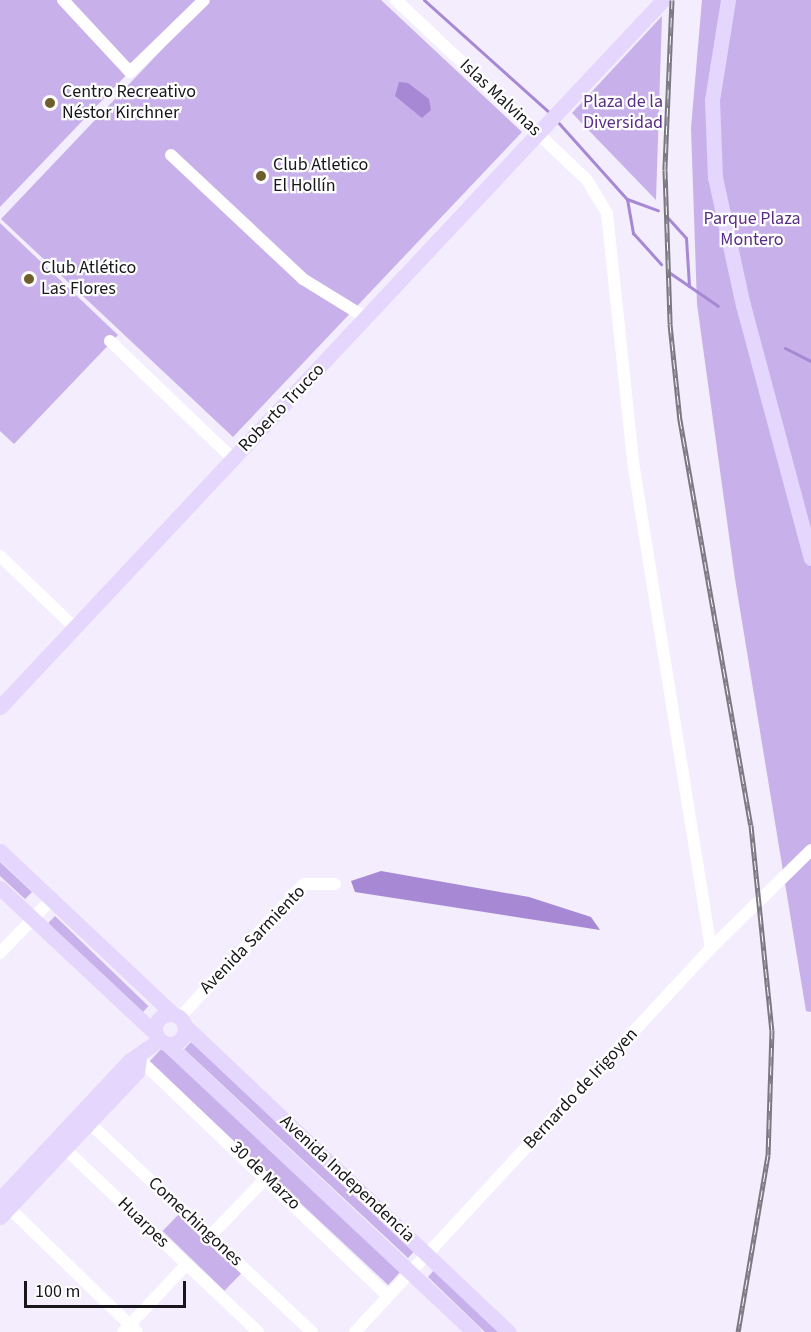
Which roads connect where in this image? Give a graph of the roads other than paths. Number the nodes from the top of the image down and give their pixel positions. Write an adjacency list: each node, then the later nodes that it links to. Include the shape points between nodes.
1 (63, 0): 2 (street, via 130,72)
2 (204, 0)
3 (396, 0): 6 (street, Islas Malvinas)
4 (663, 0): 6 (main road, Roberto Trucco)
5 (728, 0): 12 (main road, via 712,100 715,177)
6 (543, 128): 8 (main road, Roberto Trucco); 21 (street, Islas Malvinas, via 600,199 611,229 615,314 633,462)
7 (171, 155): 8 (street, via 303,279)
8 (368, 319): 10 (main road, Roberto Trucco)
9 (110, 341): 10 (street)
10 (233, 459): 13 (main road, Roberto Trucco)
11 (0, 556): 13 (street)
12 (811, 558)
13 (75, 628): 14 (main road, Roberto Trucco)
14 (0, 708)
15 (811, 850): 21 (street, Bernardo de Irigoyen)
16 (0, 851): 19 (main road, Avenida Independencia)
17 (335, 884): 23 (street, Avenida Sarmiento, via 304,884)
18 (0, 888): 20 (main road, Avenida Independencia)
19 (51, 900): 20 (street); 23 (main road, Avenida Independencia)
20 (33, 919): 22 (street); 24 (main road, Avenida Independencia)
21 (711, 948): 31 (street, Bernardo de Irigoyen)
22 (0, 953)
23 (179, 1019): 24 (main road, via 158,1020); 24 (main road, via 182,1038); 31 (main road, Avenida Independencia)
24 (160, 1039): 25 (main road); 33 (main road, Avenida Independencia)
25 (139, 1059): 26 (main road, via 137,1072); 28 (street, 30 de Marzo)
26 (83, 1118): 27 (main road); 30 (street, Comechingones)
27 (59, 1143): 29 (main road); 32 (street, Huarpes)
28 (267, 1177): 30 (street); 34 (street, 30 de Marzo)
29 (2, 1204): 35 (street)
30 (210, 1236): 37 (street, Comechingones)
31 (427, 1255): 33 (street, Bernardo de Irigoyen); 40 (main road, Avenida Independencia)
32 (186, 1265): 35 (street); 36 (street, Huarpes)
33 (410, 1272): 34 (street, Bernardo de Irigoyen); 39 (main road, Avenida Independencia)
34 (388, 1296): 38 (street, Bernardo de Irigoyen)
35 (130, 1330)
36 (258, 1332)
37 (312, 1332)
38 (355, 1332)
39 (474, 1332)
40 (509, 1332)

